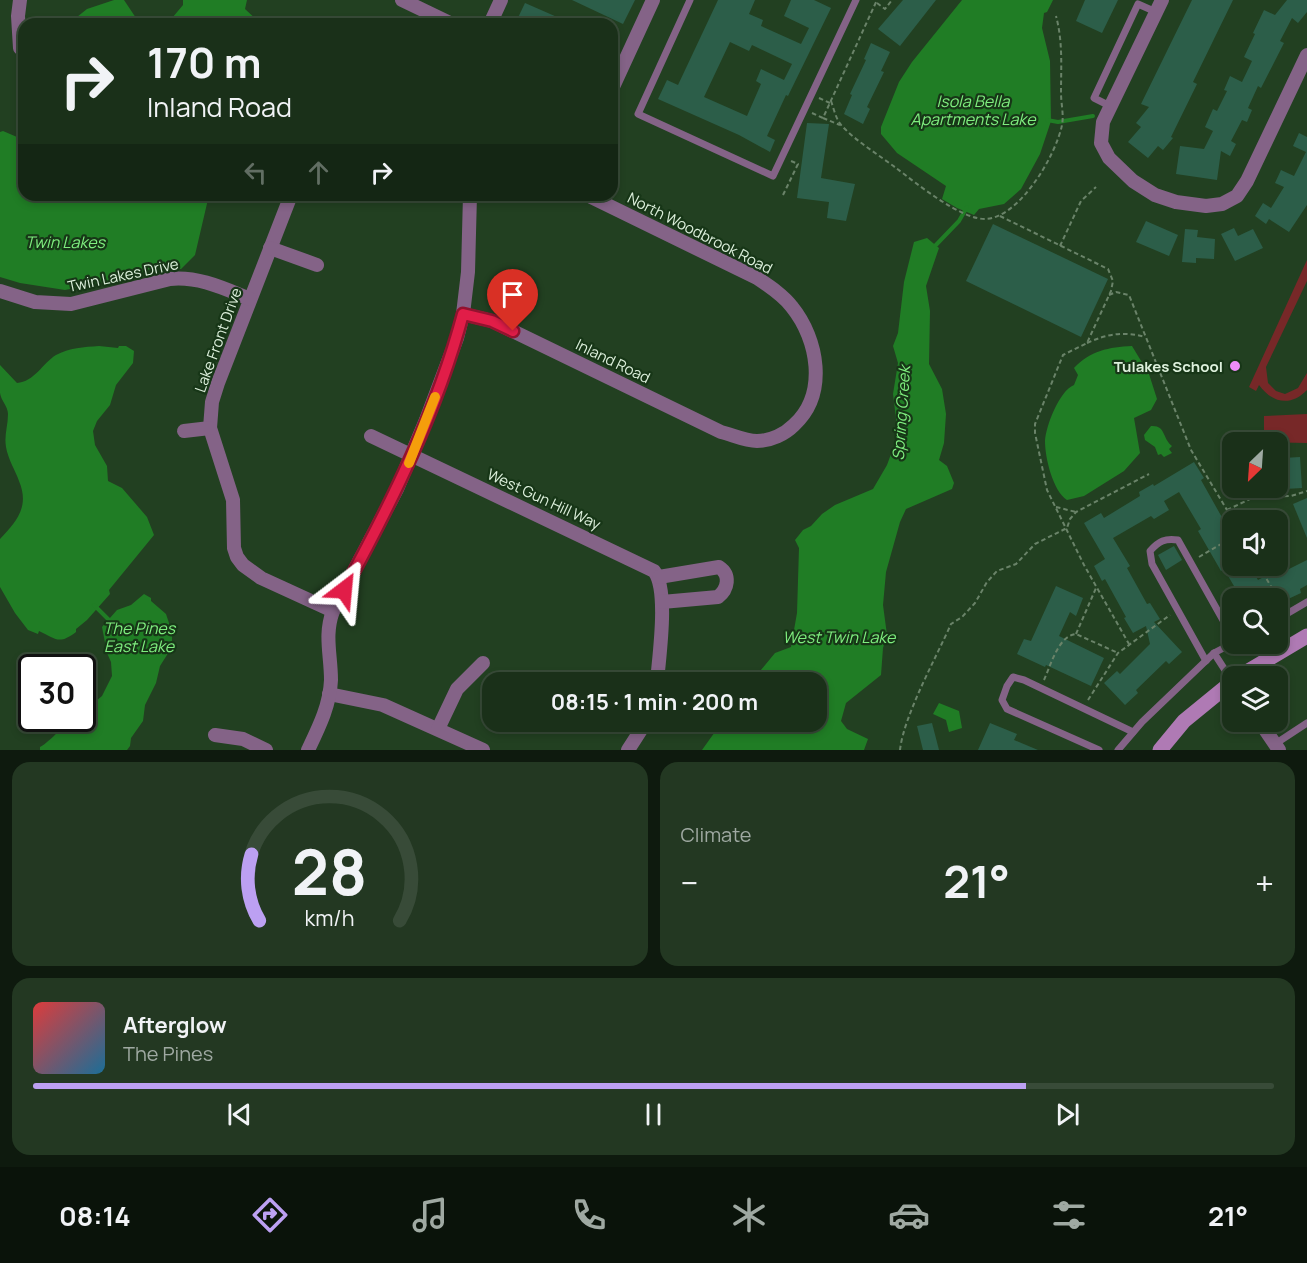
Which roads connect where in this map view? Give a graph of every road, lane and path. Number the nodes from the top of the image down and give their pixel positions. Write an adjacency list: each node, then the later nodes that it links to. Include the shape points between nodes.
1 (20, 0): 11 (street)
2 (402, 0): 12 (street)
3 (501, 0): 13 (street)
4 (653, 0): 15 (street)
5 (690, 0): 16 (lane, via 638,114 773,176)
6 (856, 0): 16 (lane)
7 (892, 0): 8 (path, via 885,9)
8 (877, 1): 17 (path)
9 (1159, 6): 18 (street); 18 (lane, via 1138,4 1094,98)
10 (1056, 16): 28 (path, via 1062,45 1062,121 1057,142 1032,187 1009,212)
11 (18, 18)
12 (440, 18)
13 (493, 18)
14 (1307, 55): 18 (street, via 1247,181 1237,196 1222,204 1176,202 1133,181 1109,158 1101,143 1103,122)
15 (618, 76)
16 (812, 95): 17 (path)
17 (831, 102): 20 (path); 21 (path)
18 (1110, 106)
19 (809, 113): 20 (path)
20 (823, 118): 21 (path)
21 (840, 125): 28 (path, via 957,210 985,219)
22 (789, 158): 24 (path, via 798,164)
23 (1096, 187): 29 (path, via 1081,201)
24 (783, 195)
25 (289, 201): 30 (street, Lake Front Drive)
26 (470, 201): 35 (street)
27 (599, 201): 41 (street, North Woodbrook Road, via 757,278 781,296 800,319 815,367 816,382 807,410 780,435)
28 (1000, 216): 29 (path)
29 (1060, 246): 33 (path, via 1108,269 1113,281)
30 (270, 248): 31 (street); 34 (street, Lake Front Drive)
31 (316, 266)
32 (0, 291): 34 (street, Twin Lakes Drive, via 35,302 71,304 187,278)
33 (1109, 295): 36 (path, via 1129,295); 37 (path)
34 (250, 299): 38 (street, Lake Front Drive, via 218,382)
35 (463, 314): 41 (street, Inland Road, via 492,321 721,432); 42 (street)
36 (1145, 337): 37 (path, via 1128,332 1108,334); 46 (path, via 1191,450)
37 (1087, 343): 45 (path, via 1063,355 1035,424 1036,445)
38 (210, 428): 39 (street); 56 (street, Lake Front Drive, via 233,500 237,557 261,578)
39 (184, 431)
40 (371, 436): 42 (street, West Gun Hill Way)
41 (747, 440)
42 (412, 455): 51 (street, West Gun Hill Way, via 645,565); 56 (street)
43 (1149, 474): 47 (path)
44 (1307, 491): 46 (path, via 1292,496 1252,498)
45 (1055, 507): 47 (path); 48 (path)
46 (1227, 510)
47 (1076, 512): 48 (path)
48 (1067, 528): 52 (path); 85 (path, via 1035,544 1016,564 997,571 975,603 951,624)
49 (1222, 543): 50 (path)
50 (1190, 562): 55 (lane, via 1178,540 1168,538 1150,551 1152,564); 58 (lane)
51 (659, 577): 53 (street); 53 (street, via 719,567 727,579 718,597)
52 (1096, 588): 59 (path); 61 (path)
53 (662, 602): 69 (street)
54 (1307, 602): 57 (lane)
55 (1178, 610): 61 (path); 65 (lane)
56 (333, 611): 72 (street, via 327,631)
57 (1288, 613)
58 (1222, 619)
59 (1076, 634): 63 (path); 70 (path, via 1065,638)
60 (1307, 636): 68 (street)
61 (1129, 644): 63 (path)
62 (1222, 649): 64 (lane)
63 (1118, 652): 73 (path)
64 (1214, 653): 65 (lane); 67 (lane)
65 (1206, 661): 77 (lane)
66 (483, 663): 75 (street, via 457,689)
67 (1223, 666)
68 (1257, 666)
69 (658, 672)
70 (1041, 688): 73 (lane); 86 (lane, via 1013,677 1002,700 1007,709)
71 (1222, 691): 88 (street, via 1184,722)
72 (329, 694): 75 (street, via 383,705); 82 (street)
73 (1084, 708): 77 (lane)
74 (1307, 723): 80 (lane)
75 (438, 729): 83 (street)
76 (640, 732): 84 (street)
77 (1133, 732): 87 (lane)
78 (1265, 732): 80 (street)
79 (215, 735): 81 (street, via 243,739)
80 (1273, 748)
81 (266, 750)
82 (308, 750)
83 (483, 750)
84 (628, 750)
85 (900, 750)
86 (1099, 750)
87 (1118, 750)
88 (1160, 750)

